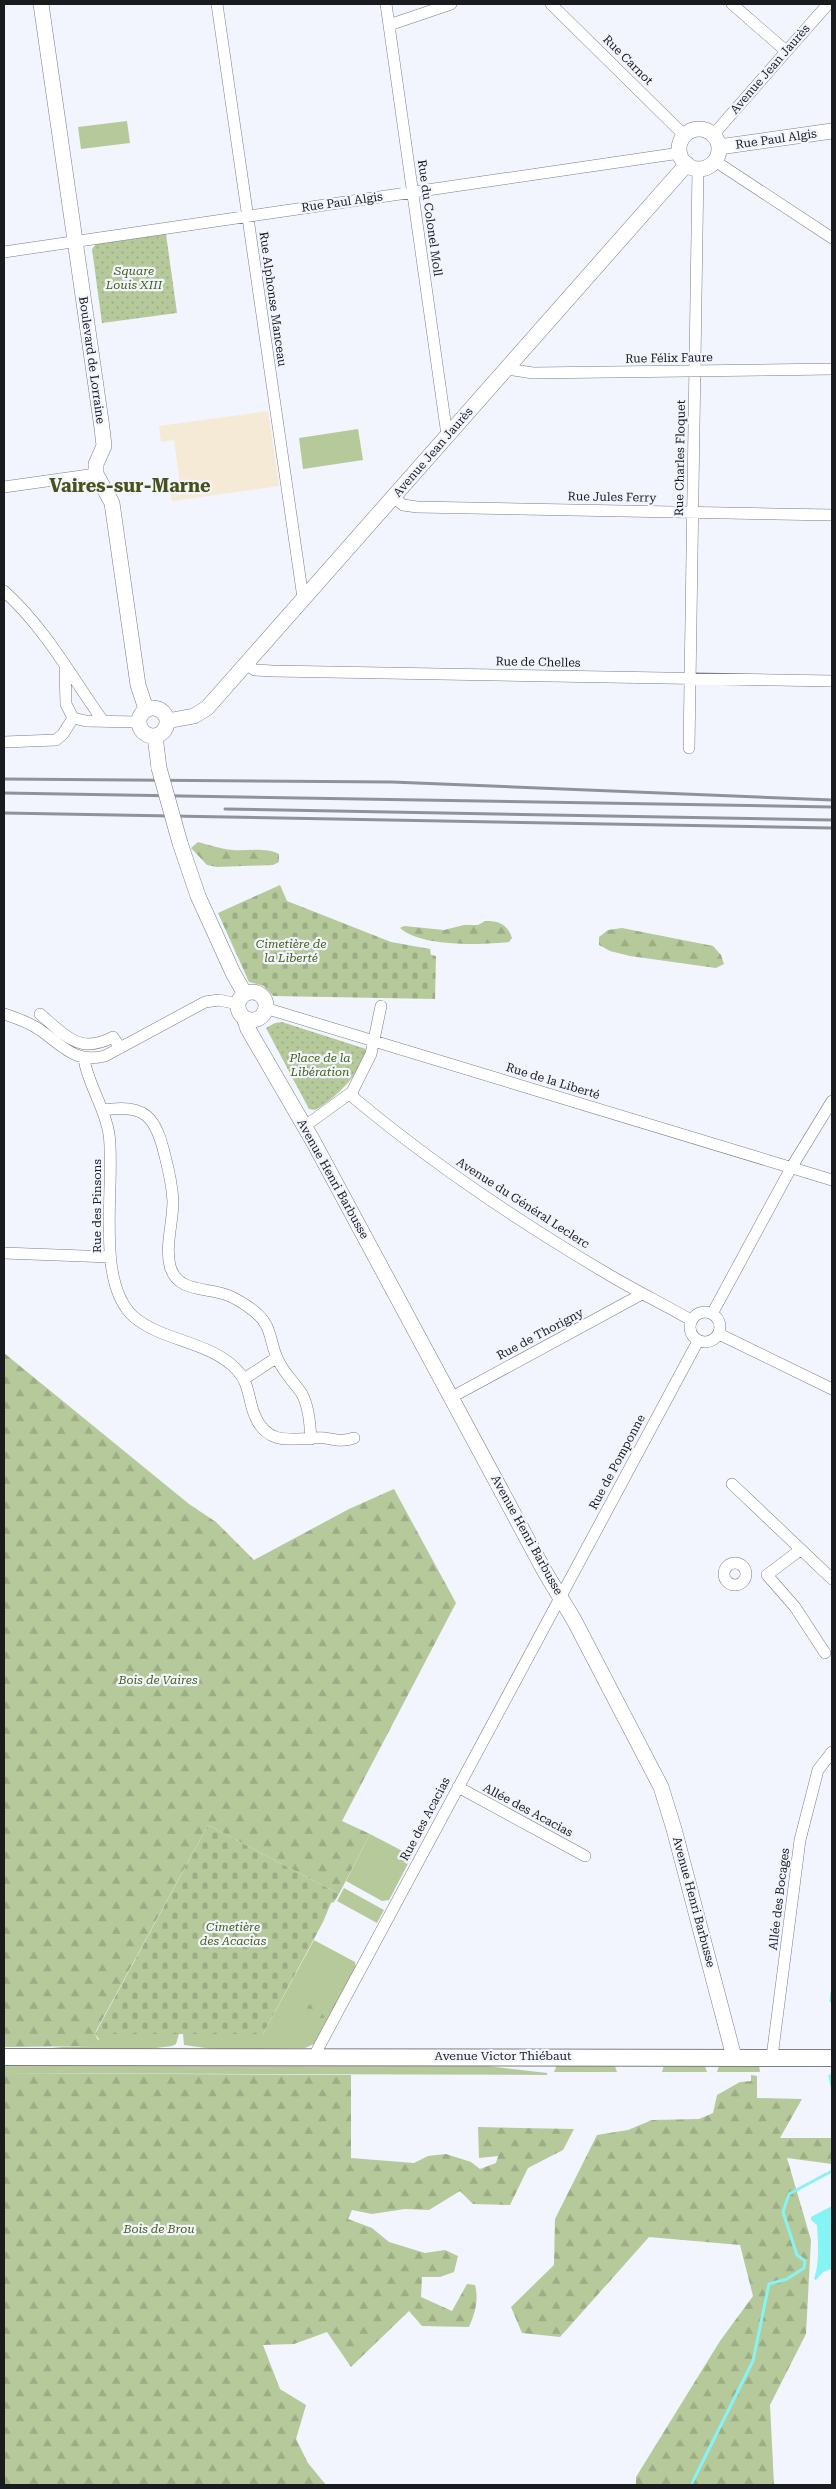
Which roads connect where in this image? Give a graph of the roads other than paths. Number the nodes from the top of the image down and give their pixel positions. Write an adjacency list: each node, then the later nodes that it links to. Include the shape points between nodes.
1 (41, 4): 17 (main road, Boulevard de Lorraine)
2 (217, 4): 15 (street, Rue Alphonse Manceau)
3 (386, 4): 8 (street, Rue du Colonel Moll)
4 (451, 4): 8 (street)
5 (551, 4): 11 (street, Rue Carnot)
6 (732, 4): 9 (street)
7 (828, 4): 9 (street, Avenue Jean Jaurès)
8 (389, 25): 14 (street, Rue du Colonel Moll)
9 (786, 51): 12 (street, Avenue Jean Jaurès)
10 (832, 131): 12 (main road, Rue Paul Algis)
11 (685, 136): 12 (main road, via 699,130); 13 (main road, via 680,144)
12 (716, 148): 13 (main road, via 708,167); 16 (street)
13 (688, 162): 14 (street, Rue Paul Algis); 19 (main road, Avenue Jean Jaurès); 21 (street, Rue Charles Floquet)
14 (412, 192): 15 (street, Rue Paul Algis); 22 (street, Rue du Colonel Moll)
15 (248, 216): 17 (street, Rue Paul Algis); 29 (street, Rue Alphonse Manceau)
16 (832, 238)
17 (75, 241): 18 (street, Rue Paul Algis); 23 (main road, Boulevard de Lorraine, via 104,443)
18 (4, 252)
19 (507, 368): 21 (street, Rue Félix Faure, via 533,373); 22 (main road, Avenue Jean Jaurès)
20 (832, 370): 21 (street, Rue Félix Faure)
21 (696, 371): 26 (street, Rue Charles Floquet)
22 (447, 435): 25 (main road, Avenue Jean Jaurès)
23 (96, 474): 24 (street); 34 (main road, via 112,503)
24 (4, 487)
25 (393, 497): 26 (street, Rue Jules Ferry, via 403,504 417,507); 29 (main road, Avenue Jean Jaurès)
26 (693, 512): 27 (street, Rue Jules Ferry); 32 (street, Rue Charles Floquet)
27 (832, 515)
28 (4, 591): 31 (street, via 39,628)
29 (304, 598): 30 (main road, Avenue Jean Jaurès)
30 (246, 664): 32 (street, Rue de Chelles, via 255,670 273,671); 37 (main road, Avenue Jean Jaurès, via 200,714)
31 (65, 668): 35 (street, via 66,704); 36 (street)
32 (690, 678): 33 (street, Rue de Chelles); 40 (street, Rue Charles Floquet)
33 (832, 681)
34 (142, 716): 36 (street); 37 (main road, via 159,709); 38 (main road, via 144,733)
35 (73, 718): 36 (street); 39 (street, via 56,740)
36 (103, 721)
37 (167, 721): 38 (main road, via 164,731)
38 (155, 736): 42 (main road, bridge, via 180,843 198,896)
39 (4, 742)
40 (689, 748)
41 (382, 1006): 45 (street)
42 (250, 1008): 45 (street, Rue de la Liberté); 46 (street, Rue de la Liberté, via 219,1000 205,1002); 51 (main road, Avenue Henri Barbusse, via 256,1039)
43 (4, 1014): 47 (street, via 32,1025 68,1053)
44 (40, 1014): 46 (street, via 77,1043 93,1045 113,1037)
45 (375, 1042): 48 (street); 52 (street, Rue de la Liberté)
46 (120, 1048): 47 (street, Rue de la Liberté, via 105,1056)
47 (84, 1059): 50 (street, Rue des Pinsons)
48 (352, 1092): 51 (street); 56 (street, Avenue du Général Leclerc, via 354,1098 483,1196)
49 (832, 1101): 52 (street)
50 (104, 1110): 55 (street, Rue des Pinsons, via 111,1154); 61 (street, via 133,1108 150,1117 159,1132 171,1181 170,1266 175,1276 188,1287 228,1295 250,1308 269,1330)
51 (305, 1126): 64 (main road, Avenue Henri Barbusse)
52 (791, 1168): 53 (street, Rue de la Liberté); 57 (street)
53 (832, 1180)
54 (4, 1253): 55 (street)
55 (110, 1257): 62 (street, Rue des Pinsons, via 116,1289 132,1315 155,1330 219,1356)
56 (642, 1294): 58 (street, Avenue du Général Leclerc); 64 (street, Rue de Thorigny)
57 (712, 1314): 58 (street, via 700,1313); 59 (street, via 721,1325)
58 (692, 1320): 60 (street, via 691,1333)
59 (719, 1334): 60 (street, via 712,1341); 63 (street)
60 (698, 1341): 72 (street, Rue de Pomponne)
61 (276, 1358): 62 (street); 66 (street, via 302,1396)
62 (244, 1380): 66 (street, Rue des Pinsons, via 255,1416 266,1430 284,1439)
63 (832, 1388)
64 (452, 1397): 72 (main road, Avenue Henri Barbusse)
65 (354, 1438): 66 (street, Rue des Pinsons, via 341,1442)
66 (311, 1439)
67 (732, 1484): 68 (street)
68 (800, 1550): 70 (street); 71 (street)
69 (746, 1574): 70 (street)
70 (768, 1575): 73 (street, via 796,1607)
71 (832, 1580)
72 (560, 1596): 75 (street, Rue des Acacias); 78 (main road, Avenue Henri Barbusse, via 661,1787)
73 (825, 1652)
74 (832, 1752): 79 (street, Allée des Bocages, via 818,1770 800,1840)
75 (458, 1787): 76 (street, Allée des Acacias); 77 (street, Rue des Acacias)
76 (585, 1856)
77 (314, 2056): 78 (main road, Avenue Victor Thiébaut); 80 (main road, Avenue Victor Thiébaut)
78 (734, 2056): 79 (main road, Avenue Victor Thiébaut)
79 (772, 2056): 81 (main road, Avenue Victor Thiébaut)
80 (4, 2057)
81 (831, 2057)

